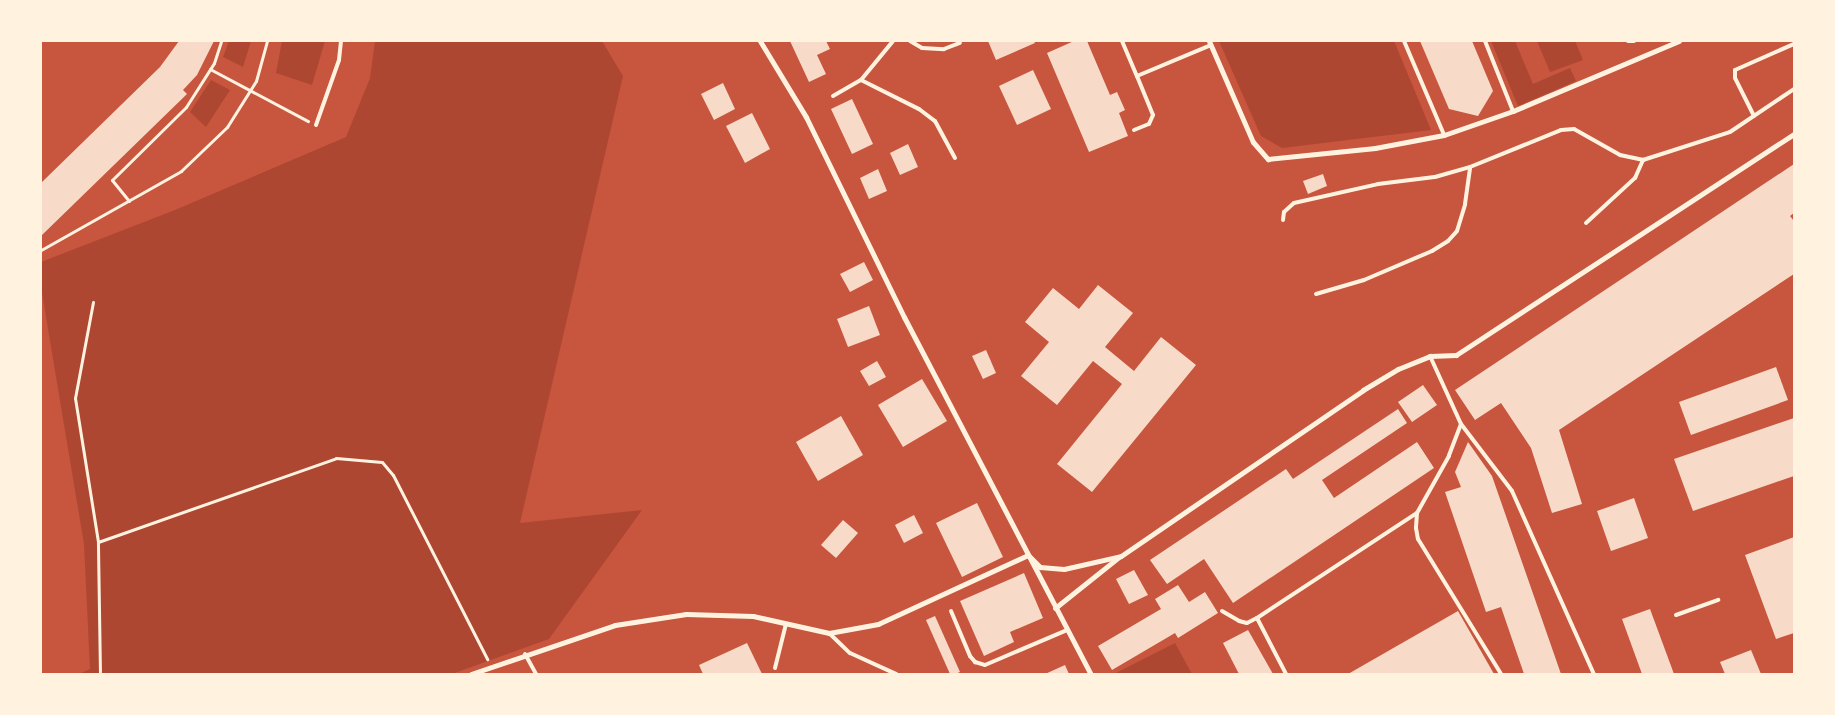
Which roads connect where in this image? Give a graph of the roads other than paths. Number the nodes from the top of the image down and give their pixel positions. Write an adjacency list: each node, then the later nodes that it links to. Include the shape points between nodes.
1 (341, 41): 20 (lane, via 339,60)
2 (760, 41): 33 (street, via 806,117 904,317)
3 (893, 41): 15 (lane)
4 (910, 41): 11 (lane, via 922,48 944,49)
5 (1122, 41): 14 (lane)
6 (1404, 41): 23 (lane)
7 (1485, 41): 18 (lane)
8 (1628, 41): 9 (lane)
9 (1634, 41)
10 (1679, 41): 18 (street)
11 (960, 43)
12 (1210, 43): 14 (lane); 23 (street, via 1253,142 1268,159 1375,148)
13 (1794, 44): 19 (lane, via 1735,70 1735,78)
14 (1137, 76): 21 (lane, via 1153,115 1149,124)
15 (861, 80): 17 (lane); 24 (lane, via 919,109 935,121)
16 (1794, 89): 19 (lane)
17 (833, 96)
18 (1513, 111): 23 (street)
19 (1754, 116): 25 (lane, via 1730,132)
20 (316, 125)
21 (1134, 130)
22 (1794, 134): 30 (street, via 1456,355)
23 (1444, 135)
24 (955, 158)
25 (1643, 160): 26 (lane, via 1620,155 1574,129 1561,130); 28 (lane, via 1636,178)
26 (1470, 167): 27 (lane, via 1435,177 1378,184 1294,203 1284,212); 29 (lane, via 1466,204 1457,231 1448,241 1364,280)
27 (1283, 220)
28 (1586, 223)
29 (1316, 294)
30 (1430, 356): 31 (lane); 34 (street, via 1398,369 1363,390)
31 (1461, 424): 32 (lane, via 1449,456); 52 (lane, via 1512,491)
32 (1417, 513): 40 (lane); 51 (lane, via 1418,539)
33 (1028, 555): 34 (street, via 1040,566 1064,569); 36 (street); 43 (street, via 878,624)
34 (1121, 556): 36 (street)
35 (1718, 600): 39 (lane)
36 (1055, 608): 42 (street)
37 (951, 611): 42 (lane, via 970,656 975,662 985,665)
38 (1222, 611): 40 (lane, via 1247,623)
39 (1676, 615)
40 (1257, 618): 50 (lane)
41 (786, 624): 43 (street); 44 (street, via 753,616 686,614 615,625); 45 (lane)
42 (1067, 630): 49 (street)
43 (829, 633): 48 (lane, via 850,653)
44 (525, 654): 46 (street); 47 (lane)
45 (775, 668)
46 (471, 674)
47 (536, 674)
48 (896, 674)
49 (1091, 674)
50 (1286, 674)
51 (1500, 674)
52 (1594, 674)

